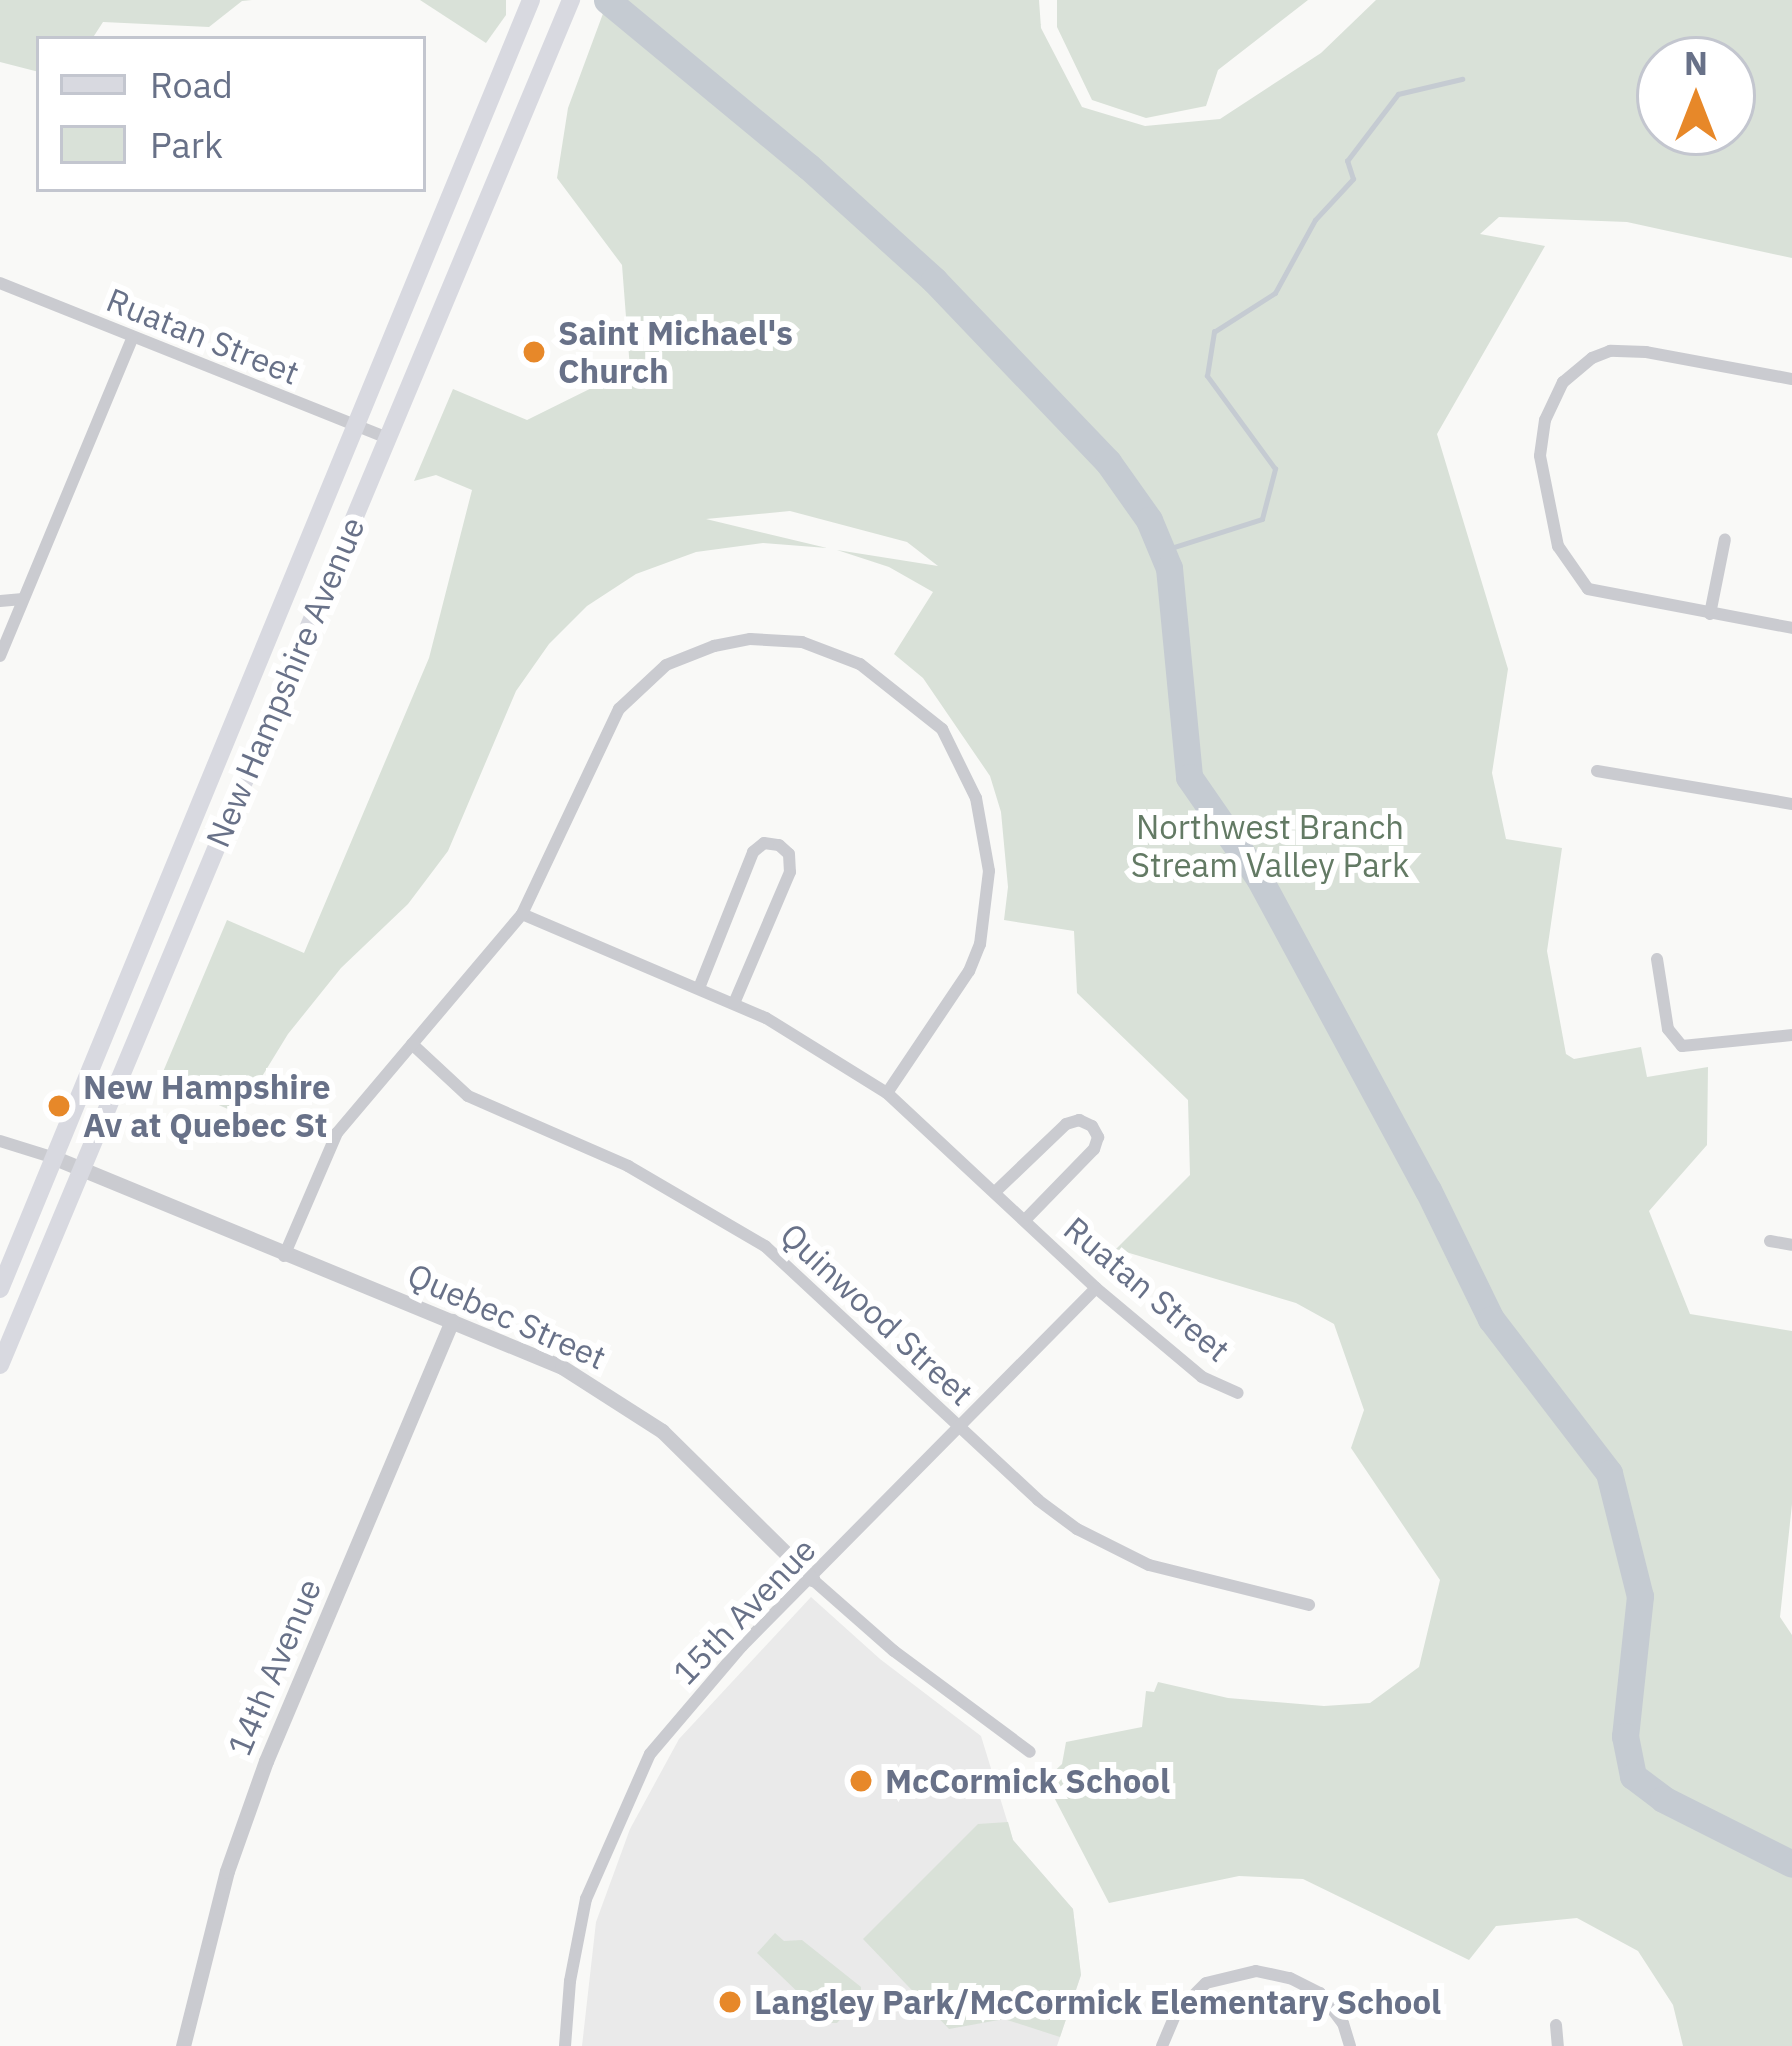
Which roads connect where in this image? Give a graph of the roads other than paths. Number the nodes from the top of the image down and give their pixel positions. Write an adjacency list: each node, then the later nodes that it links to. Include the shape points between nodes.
1 (532, 0): 6 (main road, New Hampshire Avenue)
2 (571, 0): 7 (main road, New Hampshire Avenue)
3 (0, 283): 4 (street, Ruatan Street)
4 (132, 339): 6 (street, Ruatan Street); 9 (street)
5 (1792, 379): 11 (street, via 1610,351 1563,382 1545,420 1540,456 1558,546 1588,589)
6 (360, 427): 7 (street, Ruatan Street); 24 (main road, New Hampshire Avenue)
7 (387, 438): 25 (main road, New Hampshire Avenue)
8 (1725, 539): 11 (street)
9 (23, 599): 10 (street); 13 (street)
10 (0, 601)
11 (1710, 614): 12 (street)
12 (1792, 628)
13 (0, 656)
14 (1597, 770): 15 (street)
15 (1792, 804)
16 (522, 914): 18 (street, Ruatan Street); 21 (street); 22 (street, via 637,686 692,653 728,643 778,640 860,664 942,729 982,819 989,871 986,919 969,971)
17 (1657, 959): 20 (street, via 1668,1029 1682,1046)
18 (698, 988): 19 (street, Ruatan Street); 19 (street, via 753,852 778,845 789,854 790,872)
19 (734, 1003): 22 (street, Ruatan Street)
20 (1792, 1035)
21 (412, 1043): 30 (street, via 337,1133); 36 (street, Quinwood Street, via 468,1096 628,1166 765,1246)
22 (887, 1093): 26 (street, Ruatan Street)
23 (0, 1142): 24 (street, Quebec Street)
24 (55, 1158): 25 (street, Quebec Street); 31 (main road, New Hampshire Avenue)
25 (80, 1168): 30 (street, Quebec Street); 34 (main road, New Hampshire Avenue)
26 (996, 1191): 27 (street, Ruatan Street); 27 (street, Ruatan Street, via 1066,1124 1092,1126 1094,1149)
27 (1025, 1220): 32 (street, Ruatan Street)
28 (1770, 1241): 29 (street)
29 (1792, 1245)
30 (284, 1256): 33 (street, Quebec Street)
31 (0, 1288)
32 (1096, 1288): 35 (street, Ruatan Street, via 1202,1377); 36 (street, 15th Avenue)
33 (452, 1322): 37 (street, Quebec Street, via 562,1366 662,1431); 41 (street, 14th Avenue, via 266,1761)
34 (0, 1365)
35 (1238, 1394)
36 (960, 1428): 37 (street, 15th Avenue); 38 (street, Quinwood Street, via 1097,1541 1203,1582)
37 (812, 1580): 39 (street, Quebec Street); 42 (street, 15th Avenue, via 742,1646 638,1776 586,1899)
38 (1309, 1605)
39 (1030, 1752)
40 (1556, 2025): 45 (street)
41 (183, 2046)
42 (565, 2046)
43 (1162, 2046): 44 (street, via 1176,2013 1206,1983 1256,1971 1320,1993)
44 (1350, 2046)
45 (1558, 2046)

